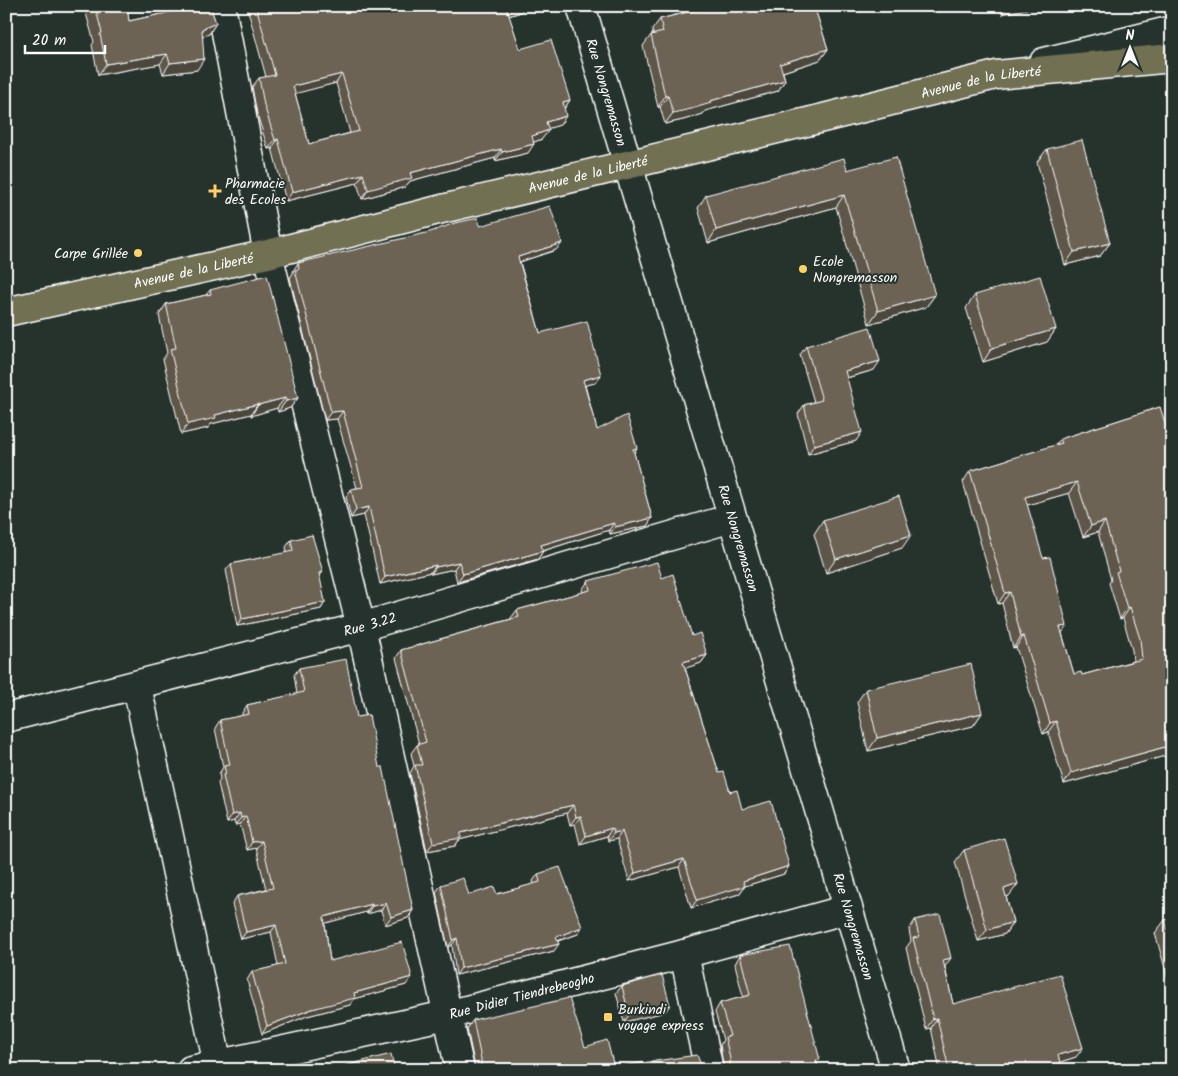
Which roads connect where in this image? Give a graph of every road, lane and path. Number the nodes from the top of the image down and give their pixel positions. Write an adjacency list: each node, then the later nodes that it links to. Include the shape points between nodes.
1 (221, 6): 7 (street)
2 (581, 6): 6 (street, Rue Nongremasson)
3 (1172, 30): 5 (street)
4 (1172, 58): 5 (main road, Avenue de la Liberté)
5 (996, 74): 6 (main road, Avenue de la Liberté)
6 (626, 165): 7 (main road, Avenue de la Liberté); 9 (street, Rue Nongremasson)
7 (268, 254): 8 (main road, Avenue de la Liberté); 10 (street)
8 (6, 312)
9 (732, 518): 10 (street, Rue 3.22); 13 (street, Rue Nongremasson)
10 (361, 627): 11 (street, Rue 3.22); 15 (street)
11 (137, 686): 12 (street, Rue 3.22); 16 (street)
12 (6, 718)
13 (848, 908): 14 (street, Rue Didier Tiendrebeogho); 20 (street, Rue Nongremasson)
14 (684, 954): 15 (street, Rue Didier Tiendrebeogho); 19 (street)
15 (447, 1015): 16 (street, Rue Didier Tiendrebeogho); 18 (street)
16 (218, 1066): 17 (street, Rue Didier Tiendrebeogho)
17 (191, 1070)
18 (460, 1070)
19 (709, 1070)
20 (896, 1070)

